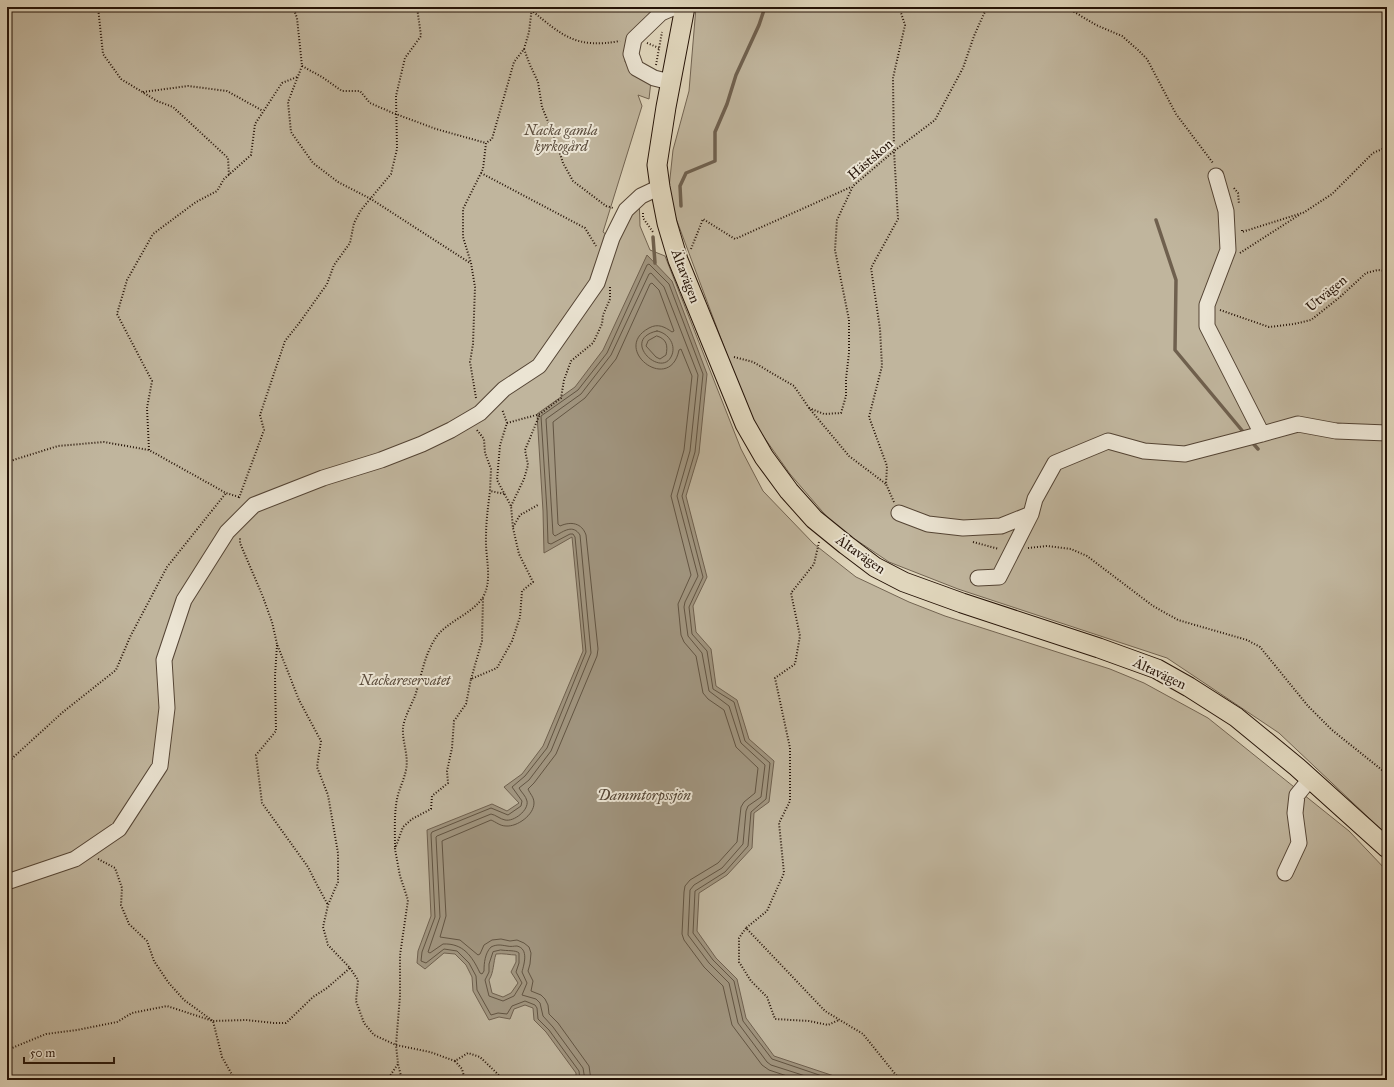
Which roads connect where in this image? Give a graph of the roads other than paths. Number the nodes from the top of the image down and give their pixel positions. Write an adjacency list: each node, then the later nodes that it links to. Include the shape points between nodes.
1 (675, 7): 3 (street, via 661,13 634,39 631,54 636,68 654,78)
2 (685, 7): 3 (main road, Ältavägen)
3 (670, 82): 5 (main road, Ältavägen, via 657,165)
4 (1216, 171): 7 (street, via 1226,211 1228,250 1207,305 1207,326)
5 (660, 187): 11 (main road, Ältavägen, via 678,260 745,424 785,486 819,524 875,567 904,582 1157,669 1236,717); 14 (street, via 641,196 626,210 612,238 597,283 539,366 504,389 474,416 422,444 254,505 227,532 184,600 164,660 167,708 160,766 119,829 75,859)
6 (1387, 433): 7 (street, via 1336,431 1298,424)
7 (1262, 434): 9 (street, via 1185,454 1144,452 1108,441 1055,463 1035,499)
8 (899, 513): 9 (street, via 928,524 963,528 1001,526)
9 (1031, 514): 10 (street, via 998,577)
10 (978, 578)
11 (1310, 779): 12 (main road, Ältavägen); 13 (street, via 1297,795 1295,813 1300,843)
12 (1387, 848)
13 (1285, 873)
14 (7, 882)

